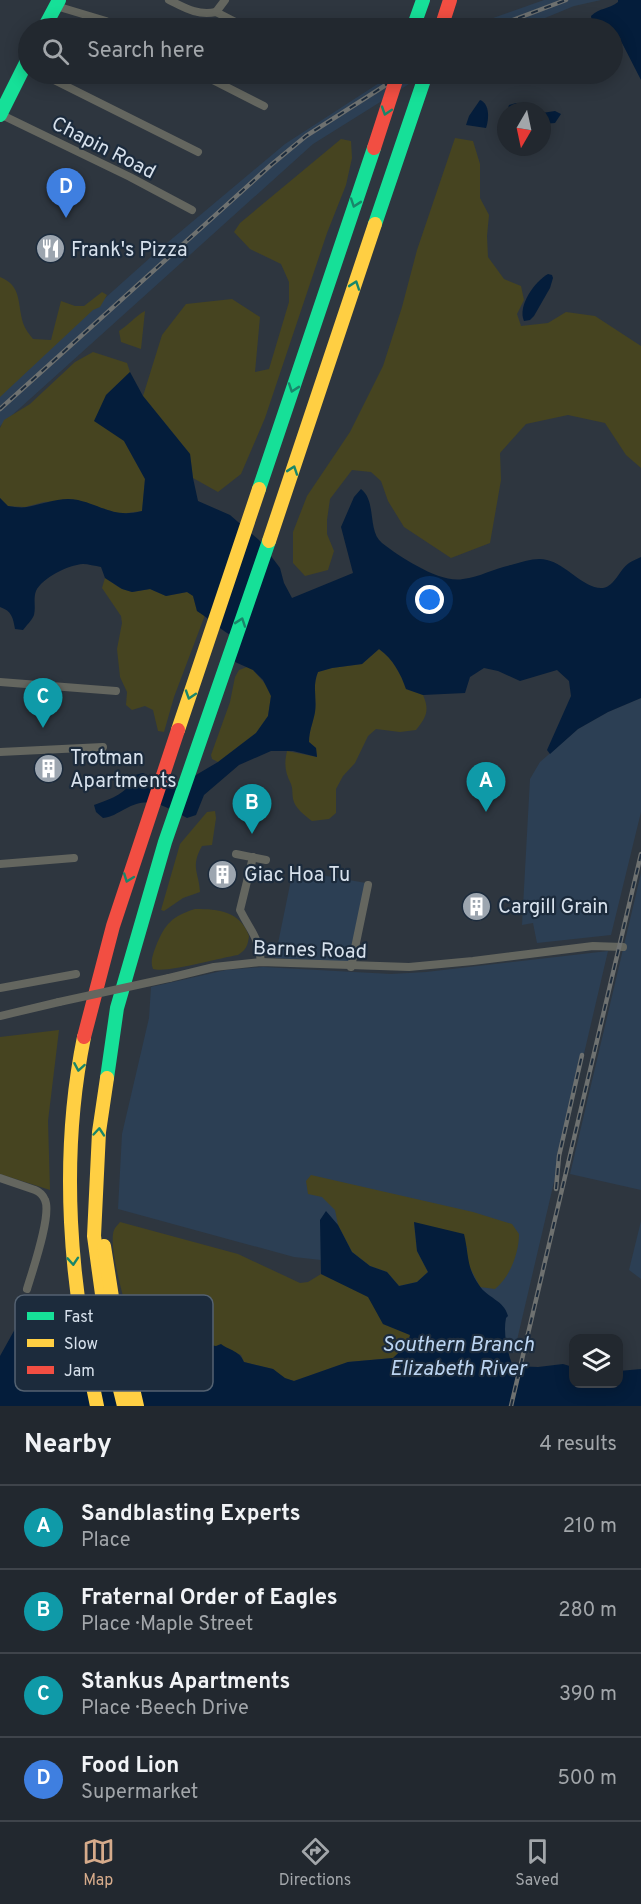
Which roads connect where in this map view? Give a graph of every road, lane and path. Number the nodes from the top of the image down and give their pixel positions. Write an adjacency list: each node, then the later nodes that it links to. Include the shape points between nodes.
1 (169, 0): 6 (street, via 196,13)
2 (225, 0): 6 (street)
3 (423, 0): 10 (main road)
4 (450, 0): 11 (main road)
5 (58, 3): 7 (main road); 8 (street)
6 (216, 12): 9 (street)
7 (50, 18)
8 (98, 18)
9 (228, 18)
10 (417, 18)
11 (444, 18)
12 (18, 81): 18 (main road)
13 (62, 84): 19 (street)
14 (221, 84): 17 (street)
15 (395, 84): 39 (main road, one-way to 39, bridge, via 101,963 77,1078 70,1174)
16 (423, 84): 40 (main road, one-way to 16, via 94,1236 95,1190 100,1122 117,1008 165,842)
17 (264, 106)
18 (0, 114): 20 (street, Chapin Road)
19 (198, 152)
20 (192, 210)
21 (0, 682): 22 (street)
22 (116, 691)
23 (102, 747): 24 (street)
24 (0, 752)
25 (236, 854): 26 (street)
26 (253, 857): 28 (street); 32 (street, via 240,910 255,933)
27 (74, 858): 29 (street)
28 (267, 860)
29 (0, 864)
30 (368, 885): 33 (street)
31 (623, 946): 33 (street, Barnes Road, via 409,967)
32 (261, 962): 33 (street, Barnes Road); 36 (street, Barnes Road, bridge, via 214,967)
33 (351, 967)
34 (76, 974): 35 (street)
35 (0, 988)
36 (0, 1016)
37 (0, 1178): 38 (street, via 35,1190 46,1203 44,1226)
38 (27, 1289)
39 (77, 1295)
40 (107, 1295)
41 (94, 1391): 44 (main road, one-way to 44, bridge)
42 (120, 1391): 45 (main road)
43 (133, 1391): 46 (main road)
44 (97, 1406)
45 (124, 1406)
46 (137, 1406)

